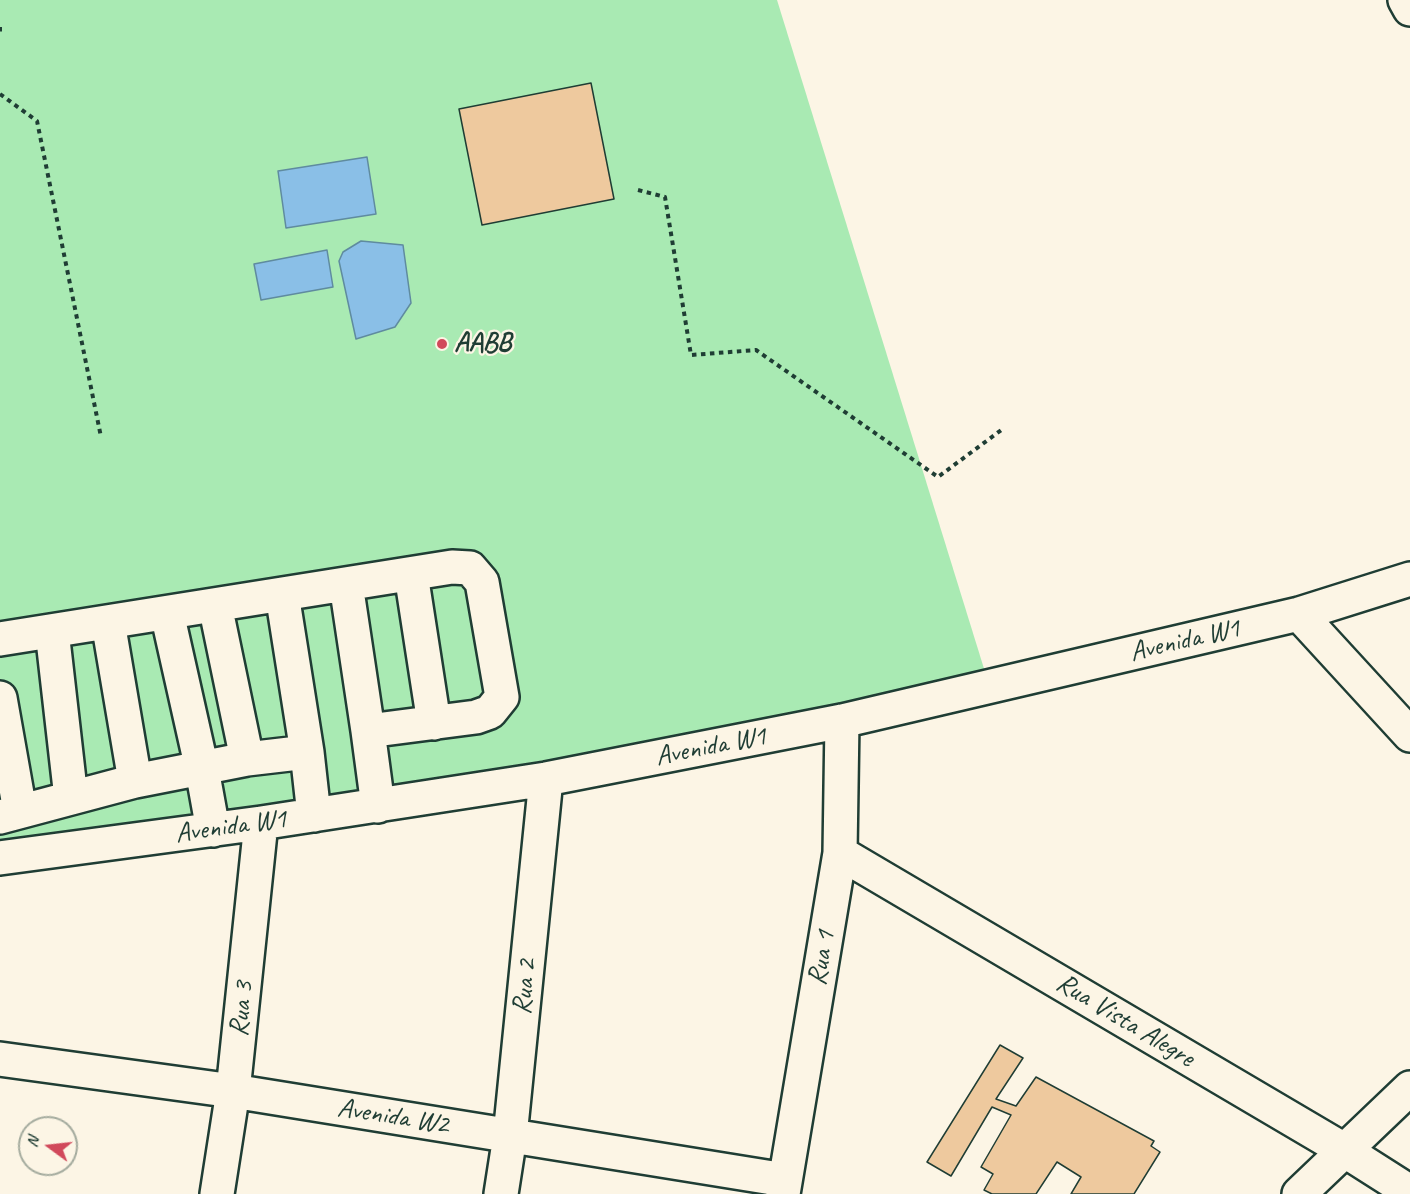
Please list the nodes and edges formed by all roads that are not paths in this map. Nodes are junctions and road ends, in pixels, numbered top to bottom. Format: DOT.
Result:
graph roads {
  1 [pos="1405,0"];
  2 [pos="1410,9"];
  3 [pos="411,574"];
  4 [pos="1410,579"];
  5 [pos="346,584"];
  6 [pos="282,594"];
  7 [pos="215,605"];
  8 [pos="167,613"];
  9 [pos="1299,614"];
  10 [pos="108,622"];
  11 [pos="52,631"];
  12 [pos="0,639"];
  13 [pos="0,698"];
  14 [pos="842,721"];
  15 [pos="434,723"];
  16 [pos="368,731"];
  17 [pos="1410,735"];
  18 [pos="307,752"];
  19 [pos="247,759"];
  20 [pos="202,769"];
  21 [pos="546,779"];
  22 [pos="135,781"];
  23 [pos="71,798"];
  24 [pos="378,806"];
  25 [pos="10,814"];
  26 [pos="314,815"];
  27 [pos="261,823"];
  28 [pos="213,830"];
  29 [pos="840,853"];
  30 [pos="0,858"];
  31 [pos="0,1059"];
  32 [pos="1410,1088"];
  33 [pos="233,1091"];
  34 [pos="510,1136"];
  35 [pos="1344,1150"];
  36 [pos="784,1187"];
  37 [pos="1410,1192"];
  38 [pos="217,1194"];
  39 [pos="501,1194"];
  40 [pos="1299,1194"];
  1 -- 2 [label="street"];
  3 -- 5 [label="street"];
  3 -- 15 [label="street"];
  3 -- 15 [label="street"];
  4 -- 9 [label="street, Avenida W1"];
  5 -- 6 [label="street"];
  5 -- 16 [label="street"];
  6 -- 7 [label="street"];
  6 -- 18 [label="street"];
  7 -- 8 [label="street"];
  7 -- 19 [label="street"];
  8 -- 10 [label="street"];
  8 -- 20 [label="street"];
  9 -- 14 [label="street, Avenida W1"];
  9 -- 17 [label="street"];
  10 -- 11 [label="street"];
  10 -- 22 [label="street"];
  11 -- 12 [label="street"];
  11 -- 23 [label="street"];
  13 -- 25 [label="street"];
  14 -- 21 [label="street, Avenida W1"];
  14 -- 29 [label="street, Rua 1"];
  15 -- 16 [label="street"];
  16 -- 24 [label="street"];
  18 -- 19 [label="street"];
  18 -- 26 [label="street"];
  19 -- 20 [label="street"];
  20 -- 22 [label="street"];
  20 -- 28 [label="street"];
  21 -- 24 [label="street, Avenida W1"];
  21 -- 34 [label="street, Rua 2"];
  22 -- 23 [label="street"];
  23 -- 25 [label="street"];
  24 -- 26 [label="street, Avenida W1"];
  26 -- 27 [label="street, Avenida W1"];
  27 -- 28 [label="street, Avenida W1"];
  27 -- 33 [label="street, Rua 3"];
  28 -- 30 [label="street, Avenida W1"];
  29 -- 35 [label="street, Rua Vista Alegre"];
  29 -- 36 [label="street, Rua 1"];
  31 -- 33 [label="street, Avenida W2"];
  32 -- 35 [label="street"];
  33 -- 34 [label="street, Avenida W2"];
  33 -- 38 [label="street, Rua 3"];
  34 -- 36 [label="street, Avenida W2"];
  34 -- 39 [label="street, Rua 2"];
  35 -- 37 [label="street, Rua Vista Alegre"];
  35 -- 40 [label="street"];
}
